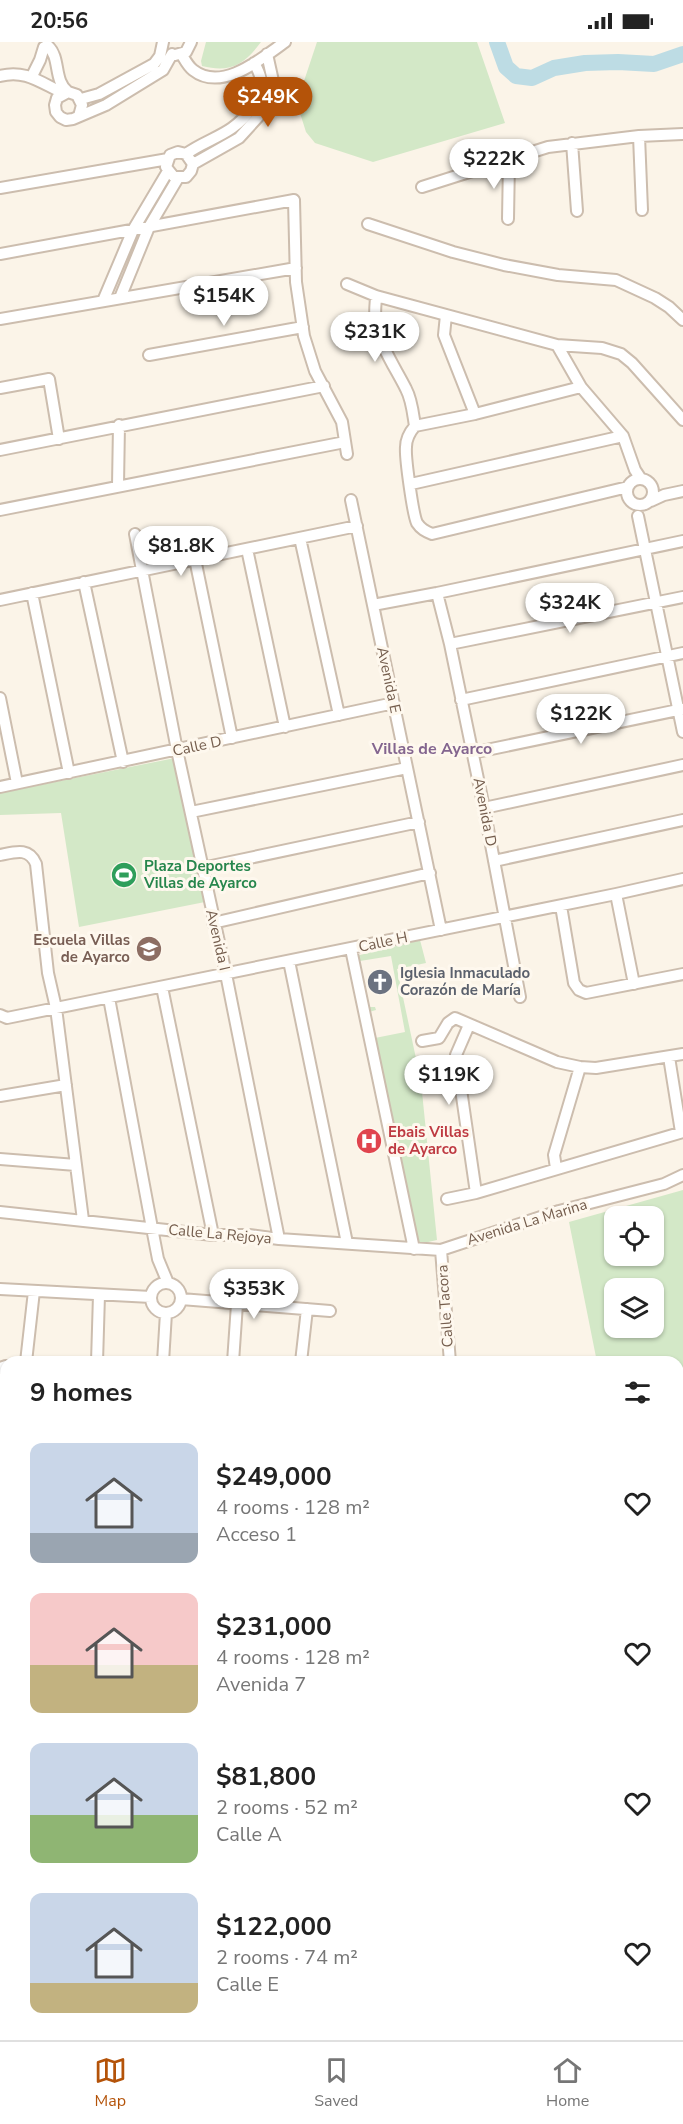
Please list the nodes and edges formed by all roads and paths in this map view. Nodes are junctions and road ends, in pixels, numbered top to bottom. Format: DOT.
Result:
graph roads {
  1 [pos="163,42"];
  2 [pos="191,42"];
  3 [pos="285,42"];
  4 [pos="177,54"];
  5 [pos="267,54"];
  6 [pos="254,63"];
  7 [pos="0,76"];
  8 [pos="32,76"];
  9 [pos="49,87"];
  10 [pos="65,93"];
  11 [pos="81,99"];
  12 [pos="55,105"];
  13 [pos="79,116"];
  14 [pos="683,135"];
  15 [pos="639,136"];
  16 [pos="572,143"];
  17 [pos="186,154"];
  18 [pos="168,159"];
  19 [pos="509,160"];
  20 [pos="193,164"];
  21 [pos="168,171"];
  22 [pos="178,178"];
  23 [pos="422,187"];
  24 [pos="0,188"];
  25 [pos="642,210"];
  26 [pos="577,211"];
  27 [pos="508,219"];
  28 [pos="368,224"];
  29 [pos="149,227"];
  30 [pos="133,230"];
  31 [pos="0,254"];
  32 [pos="296,268"];
  33 [pos="347,284"];
  34 [pos="376,296"];
  35 [pos="120,298"];
  36 [pos="104,301"];
  37 [pos="446,315"];
  38 [pos="0,319"];
  39 [pos="683,320"];
  40 [pos="303,327"];
  41 [pos="557,345"];
  42 [pos="149,355"];
  43 [pos="324,386"];
  44 [pos="581,387"];
  45 [pos="0,388"];
  46 [pos="475,414"];
  47 [pos="683,420"];
  48 [pos="119,425"];
  49 [pos="415,426"];
  50 [pos="623,436"];
  51 [pos="59,439"];
  52 [pos="345,442"];
  53 [pos="0,450"];
  54 [pos="347,454"];
  55 [pos="411,484"];
  56 [pos="630,484"];
  57 [pos="118,485"];
  58 [pos="653,489"];
  59 [pos="683,491"];
  60 [pos="664,495"];
  61 [pos="351,500"];
  62 [pos="651,501"];
  63 [pos="0,510"];
  64 [pos="638,516"];
  65 [pos="357,526"];
  66 [pos="135,534"];
  67 [pos="300,538"];
  68 [pos="683,541"];
  69 [pos="247,549"];
  70 [pos="645,549"];
  71 [pos="195,559"];
  72 [pos="142,570"];
  73 [pos="84,582"];
  74 [pos="32,593"];
  75 [pos="437,593"];
  76 [pos="683,597"];
  77 [pos="0,600"];
  78 [pos="657,602"];
  79 [pos="373,604"];
  80 [pos="450,644"];
  81 [pos="683,653"];
  82 [pos="667,656"];
  83 [pos="0,698"];
  84 [pos="461,700"];
  85 [pos="394,704"];
  86 [pos="681,709"];
  87 [pos="339,716"];
  88 [pos="285,727"];
  89 [pos="683,732"];
  90 [pos="232,738"];
  91 [pos="177,750"];
  92 [pos="472,753"];
  93 [pos="123,762"];
  94 [pos="683,765"];
  95 [pos="408,768"];
  96 [pos="69,773"];
  97 [pos="17,783"];
  98 [pos="0,787"];
  99 [pos="484,808"];
  100 [pos="191,812"];
  101 [pos="683,820"];
  102 [pos="419,822"];
  103 [pos="0,855"];
  104 [pos="494,861"];
  105 [pos="202,868"];
  106 [pos="429,873"];
  107 [pos="683,879"];
  108 [pos="616,894"];
  109 [pos="561,906"];
  110 [pos="505,917"];
  111 [pos="213,923"];
  112 [pos="441,930"];
  113 [pos="351,949"];
  114 [pos="289,961"];
  115 [pos="226,974"];
  116 [pos="683,974"];
  117 [pos="634,984"];
  118 [pos="162,987"];
  119 [pos="520,997"];
  120 [pos="109,998"];
  121 [pos="56,1008"];
  122 [pos="4,1017"];
  123 [pos="470,1025"];
  124 [pos="422,1041"];
  125 [pos="683,1054"];
  126 [pos="669,1058"];
  127 [pos="580,1067"];
  128 [pos="66,1085"];
  129 [pos="679,1095"];
  130 [pos="0,1096"];
  131 [pos="680,1108"];
  132 [pos="682,1132"];
  133 [pos="0,1159"];
  134 [pos="76,1165"];
  135 [pos="556,1168"];
  136 [pos="683,1175"];
  137 [pos="476,1193"];
  138 [pos="447,1199"];
  139 [pos="0,1212"];
  140 [pos="83,1220"];
  141 [pos="152,1228"];
  142 [pos="213,1235"];
  143 [pos="279,1239"];
  144 [pos="347,1243"];
  145 [pos="414,1249"];
  146 [pos="441,1250"];
  147 [pos="163,1284"];
  148 [pos="0,1289"];
  149 [pos="34,1291"];
  150 [pos="99,1295"];
  151 [pos="151,1298"];
  152 [pos="181,1299"];
  153 [pos="237,1304"];
  154 [pos="307,1309"];
  155 [pos="330,1311"];
  156 [pos="166,1313"];
  157 [pos="24,1356"];
  158 [pos="97,1356"];
  159 [pos="163,1356"];
  160 [pos="233,1356"];
  161 [pos="302,1356"];
  162 [pos="450,1356"];
  1 -- 4 [label="street"];
  1 -- 11 [label="street"];
  2 -- 4 [label="street"];
  3 -- 5 [label="street"];
  4 -- 6 [label="street"];
  4 -- 13 [label="street"];
  5 -- 6 [label="street"];
  5 -- 20 [label="street"];
  6 -- 17 [label="street"];
  7 -- 8 [label="street"];
  8 -- 9 [label="street"];
  8 -- 10 [label="street"];
  9 -- 10 [label="street"];
  9 -- 12 [label="street"];
  10 -- 11 [label="street"];
  10 -- 12 [label="street"];
  11 -- 13 [label="street"];
  12 -- 13 [label="street"];
  14 -- 15 [label="street"];
  15 -- 16 [label="street"];
  15 -- 25 [label="street"];
  16 -- 19 [label="street"];
  16 -- 26 [label="street"];
  17 -- 18 [label="street"];
  17 -- 20 [label="street"];
  18 -- 21 [label="street"];
  18 -- 24 [label="street"];
  19 -- 23 [label="street"];
  19 -- 27 [label="street"];
  20 -- 22 [label="street"];
  21 -- 22 [label="street"];
  21 -- 30 [label="street"];
  22 -- 29 [label="street"];
  28 -- 39 [label="street"];
  29 -- 30 [label="street"];
  29 -- 32 [label="street"];
  29 -- 35 [label="street"];
  30 -- 31 [label="street"];
  30 -- 36 [label="street"];
  32 -- 35 [label="street"];
  32 -- 40 [label="street"];
  33 -- 34 [label="street"];
  34 -- 37 [label="street"];
  34 -- 49 [label="street"];
  35 -- 36 [label="street"];
  36 -- 38 [label="street"];
  37 -- 41 [label="street"];
  37 -- 46 [label="street"];
  40 -- 42 [label="street"];
  40 -- 43 [label="street"];
  41 -- 44 [label="street"];
  41 -- 47 [label="street"];
  43 -- 48 [label="street"];
  43 -- 52 [label="street"];
  44 -- 46 [label="street"];
  44 -- 50 [label="street"];
  45 -- 51 [label="street"];
  46 -- 49 [label="street"];
  48 -- 51 [label="street"];
  48 -- 57 [label="street"];
  49 -- 55 [label="street"];
  50 -- 55 [label="street"];
  50 -- 56 [label="street"];
  51 -- 53 [label="street"];
  52 -- 54 [label="street"];
  52 -- 57 [label="street"];
  55 -- 56 [label="street"];
  56 -- 58 [label="street"];
  56 -- 62 [label="street"];
  57 -- 63 [label="street"];
  58 -- 60 [label="street"];
  58 -- 62 [label="street"];
  59 -- 60 [label="street"];
  60 -- 62 [label="street"];
  61 -- 65 [label="street, Avenida E"];
  64 -- 70 [label="street"];
  65 -- 67 [label="street"];
  65 -- 79 [label="street, Avenida E"];
  66 -- 72 [label="street, Avenida I"];
  67 -- 69 [label="street"];
  67 -- 87 [label="street"];
  68 -- 70 [label="street"];
  69 -- 71 [label="street"];
  69 -- 88 [label="street"];
  70 -- 75 [label="street"];
  70 -- 78 [label="street"];
  71 -- 72 [label="street"];
  71 -- 90 [label="street"];
  72 -- 73 [label="street"];
  72 -- 91 [label="street, Avenida I"];
  73 -- 74 [label="street"];
  73 -- 93 [label="street"];
  74 -- 77 [label="street"];
  74 -- 96 [label="street"];
  75 -- 79 [label="street"];
  75 -- 80 [label="street, Avenida D"];
  76 -- 78 [label="street"];
  78 -- 80 [label="street"];
  78 -- 82 [label="street"];
  79 -- 85 [label="street, Avenida E"];
  80 -- 84 [label="street, Avenida D"];
  81 -- 82 [label="street"];
  82 -- 84 [label="street"];
  82 -- 86 [label="street"];
  83 -- 97 [label="street"];
  84 -- 92 [label="street, Avenida D"];
  85 -- 87 [label="street, Calle D"];
  85 -- 95 [label="street, Avenida E"];
  86 -- 89 [label="street"];
  86 -- 92 [label="street"];
  87 -- 88 [label="street, Calle D"];
  88 -- 90 [label="street, Calle D"];
  90 -- 91 [label="street, Calle D"];
  91 -- 93 [label="street, Calle D"];
  91 -- 100 [label="street, Avenida I"];
  92 -- 99 [label="street, Avenida D"];
  93 -- 96 [label="street, Calle D"];
  94 -- 99 [label="street"];
  95 -- 100 [label="street"];
  95 -- 102 [label="street, Avenida E"];
  96 -- 97 [label="street, Calle D"];
  97 -- 98 [label="street, Calle D"];
  99 -- 104 [label="street, Avenida D"];
  100 -- 105 [label="street, Avenida I"];
  101 -- 104 [label="street"];
  102 -- 105 [label="street"];
  102 -- 106 [label="street, Avenida E"];
  103 -- 121 [label="street"];
  104 -- 110 [label="street, Avenida D"];
  105 -- 111 [label="street, Avenida I"];
  106 -- 111 [label="street"];
  106 -- 112 [label="street, Avenida E"];
  107 -- 108 [label="street, Calle H"];
  108 -- 109 [label="street, Calle H"];
  108 -- 117 [label="street"];
  109 -- 110 [label="street, Calle H"];
  109 -- 117 [label="street"];
  110 -- 112 [label="street, Calle H"];
  110 -- 119 [label="street, Avenida D"];
  111 -- 115 [label="street, Avenida I"];
  112 -- 113 [label="street, Calle H"];
  113 -- 114 [label="street, Calle H"];
  113 -- 145 [label="street"];
  114 -- 115 [label="street, Calle H"];
  114 -- 144 [label="street"];
  115 -- 118 [label="street, Calle H"];
  115 -- 143 [label="street, Avenida I"];
  116 -- 117 [label="street"];
  118 -- 120 [label="street, Calle H"];
  118 -- 142 [label="street"];
  120 -- 121 [label="street, Calle H"];
  120 -- 141 [label="street"];
  121 -- 122 [label="street, Calle H"];
  121 -- 128 [label="street"];
  123 -- 124 [label="street"];
  123 -- 127 [label="street"];
  123 -- 137 [label="street"];
  125 -- 126 [label="street"];
  126 -- 127 [label="street"];
  126 -- 129 [label="street"];
  127 -- 135 [label="street"];
  128 -- 130 [label="street"];
  128 -- 134 [label="street"];
  129 -- 131 [label="street"];
  131 -- 132 [label="street"];
  132 -- 135 [label="street"];
  133 -- 134 [label="street"];
  134 -- 140 [label="street"];
  135 -- 137 [label="street"];
  136 -- 146 [label="street, Avenida La Marina"];
  137 -- 138 [label="street"];
  139 -- 140 [label="street, Calle La Rejoya"];
  140 -- 141 [label="street, Calle La Rejoya"];
  141 -- 142 [label="street, Calle La Rejoya"];
  141 -- 147 [label="street"];
  142 -- 143 [label="street, Calle La Rejoya"];
  143 -- 144 [label="street, Calle La Rejoya"];
  144 -- 145 [label="street, Calle La Rejoya"];
  145 -- 146 [label="street, Calle La Rejoya"];
  146 -- 162 [label="street, Calle Tacora"];
  147 -- 151 [label="street"];
  147 -- 152 [label="street"];
  148 -- 149 [label="street"];
  149 -- 150 [label="street"];
  149 -- 157 [label="street"];
  150 -- 151 [label="street"];
  150 -- 158 [label="street"];
  151 -- 156 [label="street"];
  152 -- 153 [label="street"];
  152 -- 156 [label="street"];
  153 -- 154 [label="street"];
  153 -- 160 [label="street"];
  154 -- 155 [label="street"];
  154 -- 161 [label="street"];
  156 -- 159 [label="street"];
}
